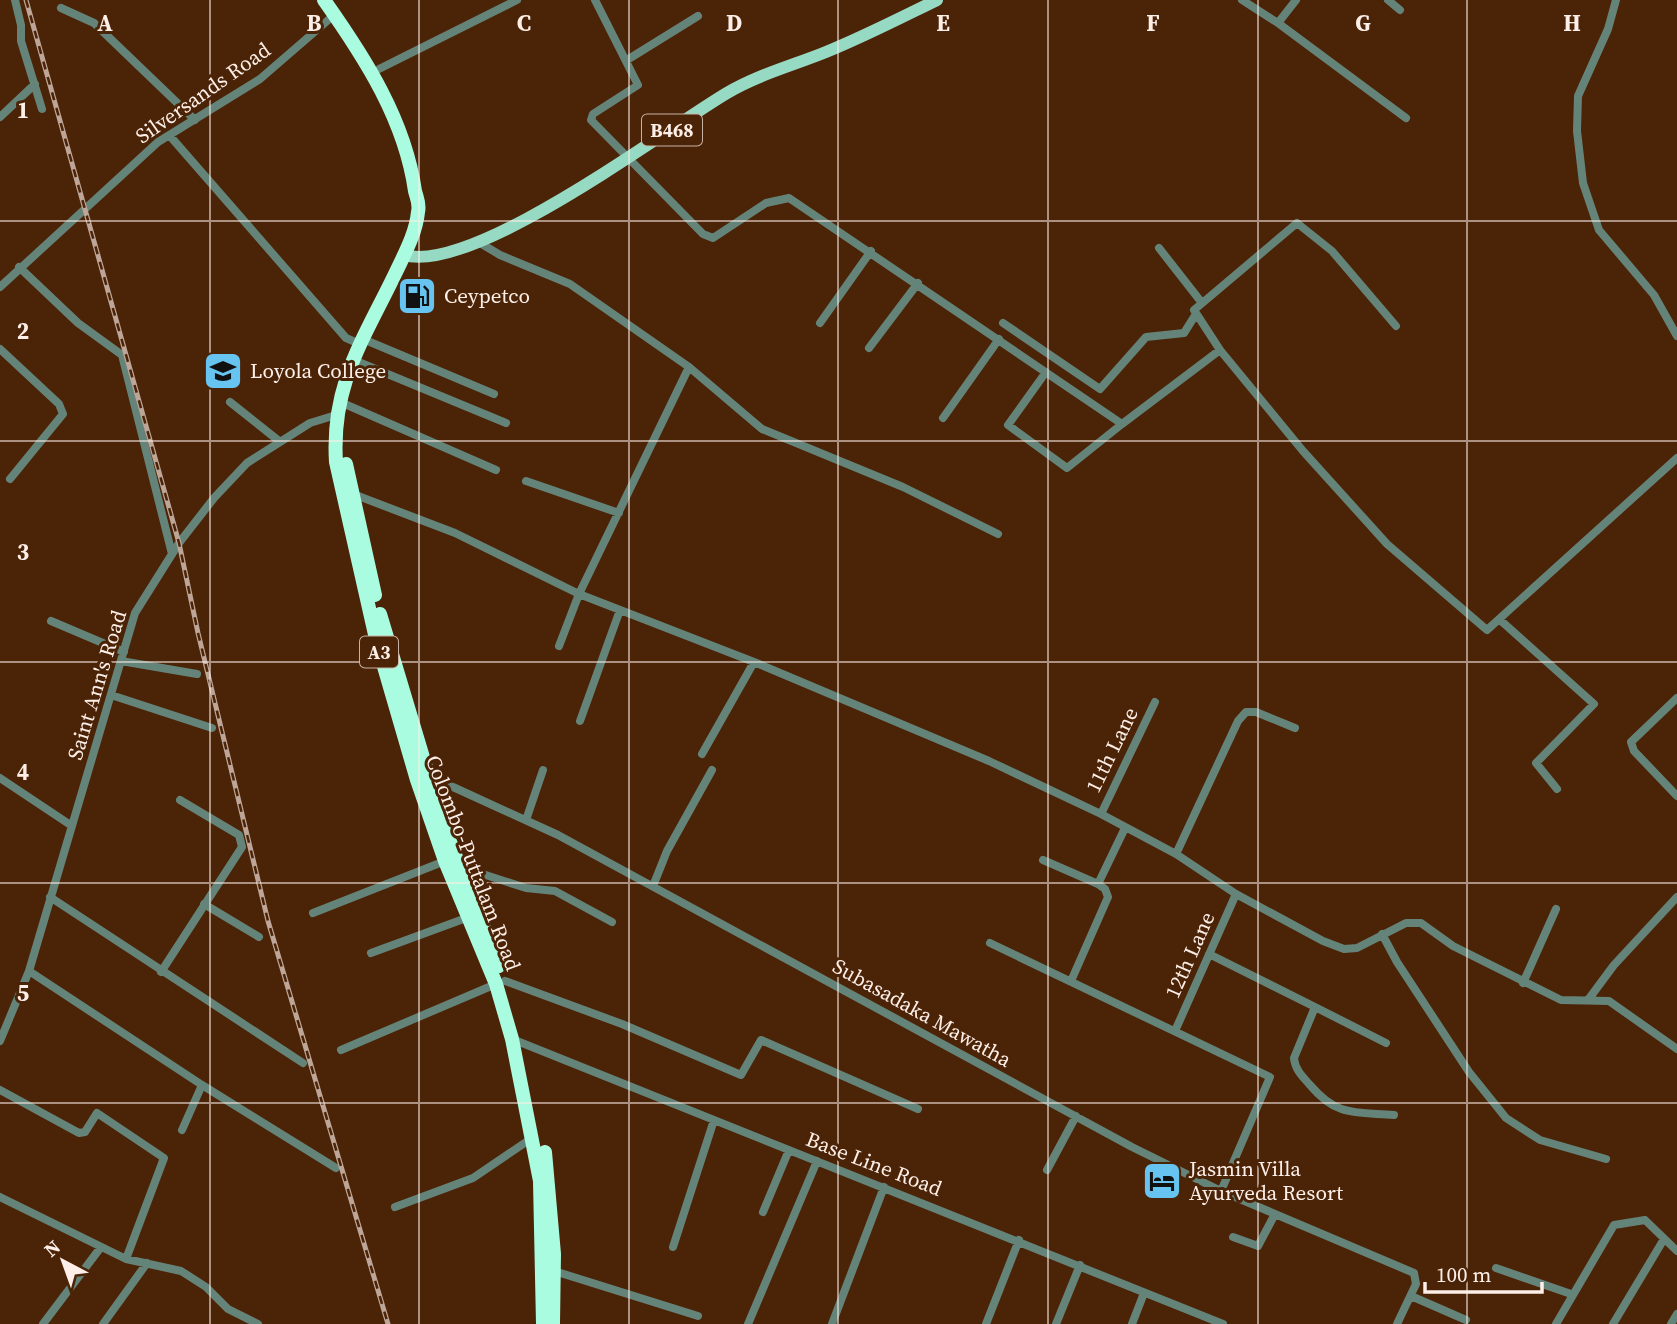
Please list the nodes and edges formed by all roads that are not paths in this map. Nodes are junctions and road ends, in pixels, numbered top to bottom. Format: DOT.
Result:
graph roads {
  1 [pos="15,0"];
  2 [pos="324,0"];
  3 [pos="517,0"];
  4 [pos="595,0"];
  5 [pos="937,0"];
  6 [pos="1242,0"];
  7 [pos="1296,0"];
  8 [pos="1388,0"];
  9 [pos="1616,0"];
  10 [pos="335,7"];
  11 [pos="61,8"];
  12 [pos="1400,10"];
  13 [pos="698,16"];
  14 [pos="1278,23"];
  15 [pos="626,60"];
  16 [pos="379,69"];
  17 [pos="35,84"];
  18 [pos="42,109"];
  19 [pos="0,117"];
  20 [pos="1406,118"];
  21 [pos="195,120"];
  22 [pos="170,136"];
  23 [pos="630,158"];
  24 [pos="480,243"];
  25 [pos="1159,248"];
  26 [pos="871,251"];
  27 [pos="406,256"];
  28 [pos="19,267"];
  29 [pos="918,283"];
  30 [pos="0,286"];
  31 [pos="1202,303"];
  32 [pos="1196,314"];
  33 [pos="820,323"];
  34 [pos="1003,323"];
  35 [pos="1396,326"];
  36 [pos="1677,336"];
  37 [pos="999,339"];
  38 [pos="365,343"];
  39 [pos="869,348"];
  40 [pos="0,349"];
  41 [pos="1220,349"];
  42 [pos="361,363"];
  43 [pos="689,367"];
  44 [pos="1046,372"];
  45 [pos="494,394"];
  46 [pos="230,402"];
  47 [pos="342,411"];
  48 [pos="943,418"];
  49 [pos="506,424"];
  50 [pos="1122,424"];
  51 [pos="279,441"];
  52 [pos="1677,458"];
  53 [pos="496,470"];
  54 [pos="10,478"];
  55 [pos="526,481"];
  56 [pos="352,493"];
  57 [pos="619,513"];
  58 [pos="998,534"];
  59 [pos="172,554"];
  60 [pos="579,594"];
  61 [pos="620,610"];
  62 [pos="1499,619"];
  63 [pos="51,621"];
  64 [pos="559,646"];
  65 [pos="122,656"];
  66 [pos="754,662"];
  67 [pos="197,674"];
  68 [pos="111,695"];
  69 [pos="1677,698"];
  70 [pos="1155,702"];
  71 [pos="580,722"];
  72 [pos="1295,728"];
  73 [pos="212,729"];
  74 [pos="702,754"];
  75 [pos="543,770"];
  76 [pos="712,771"];
  77 [pos="0,778"];
  78 [pos="423,780"];
  79 [pos="1557,789"];
  80 [pos="1677,796"];
  81 [pos="180,800"];
  82 [pos="1101,814"];
  83 [pos="526,820"];
  84 [pos="72,826"];
  85 [pos="1125,828"];
  86 [pos="1176,854"];
  87 [pos="1043,860"];
  88 [pos="451,865"];
  89 [pos="1098,884"];
  90 [pos="653,886"];
  91 [pos="1236,894"];
  92 [pos="50,897"];
  93 [pos="1677,897"];
  94 [pos="204,904"];
  95 [pos="1556,909"];
  96 [pos="313,913"];
  97 [pos="468,917"];
  98 [pos="611,922"];
  99 [pos="1382,934"];
  100 [pos="258,937"];
  101 [pos="990,943"];
  102 [pos="371,953"];
  103 [pos="1209,954"];
  104 [pos="29,971"];
  105 [pos="161,972"];
  106 [pos="1071,981"];
  107 [pos="500,983"];
  108 [pos="1523,983"];
  109 [pos="1588,1000"];
  110 [pos="1315,1007"];
  111 [pos="1175,1031"];
  112 [pos="0,1041"];
  113 [pos="517,1041"];
  114 [pos="1387,1043"];
  115 [pos="1677,1049"];
  116 [pos="341,1050"];
  117 [pos="303,1063"];
  118 [pos="202,1085"];
  119 [pos="0,1090"];
  120 [pos="918,1109"];
  121 [pos="1394,1115"];
  122 [pos="1076,1116"];
  123 [pos="714,1120"];
  124 [pos="183,1130"];
  125 [pos="533,1138"];
  126 [pos="789,1150"];
  127 [pos="1606,1160"];
  128 [pos="817,1161"];
  129 [pos="336,1168"];
  130 [pos="1047,1170"];
  131 [pos="884,1187"];
  132 [pos="1221,1191"];
  133 [pos="0,1197"];
  134 [pos="395,1207"];
  135 [pos="763,1212"];
  136 [pos="1275,1214"];
  137 [pos="1233,1237"];
  138 [pos="1664,1239"];
  139 [pos="1019,1240"];
  140 [pos="101,1247"];
  141 [pos="673,1247"];
  142 [pos="1677,1251"];
  143 [pos="126,1259"];
  144 [pos="147,1263"];
  145 [pos="1080,1265"];
  146 [pos="1496,1268"];
  147 [pos="554,1271"];
  148 [pos="1144,1293"];
  149 [pos="1571,1294"];
  150 [pos="1411,1296"];
  151 [pos="1677,1314"];
  152 [pos="698,1315"];
  153 [pos="1466,1320"];
  154 [pos="43,1324"];
  155 [pos="103,1324"];
  156 [pos="258,1324"];
  157 [pos="543,1324"];
  158 [pos="553,1324"];
  159 [pos="748,1324"];
  160 [pos="832,1324"];
  161 [pos="986,1324"];
  162 [pos="1056,1324"];
  163 [pos="1132,1324"];
  164 [pos="1223,1324"];
  165 [pos="1397,1324"];
  166 [pos="1556,1324"];
  167 [pos="1613,1324"];
  168 [pos="1671,1324"];
  1 -- 17 [label="street"];
  2 -- 10 [label="highway, Colombo-Puttalam Road / A3"];
  3 -- 16 [label="street"];
  4 -- 15 [label="street"];
  5 -- 23 [label="main road, B468"];
  6 -- 14 [label="street"];
  7 -- 14 [label="street"];
  8 -- 12 [label="street"];
  9 -- 36 [label="street"];
  10 -- 16 [label="highway, Colombo-Puttalam Road / A3"];
  10 -- 21 [label="street, Silversands Road"];
  10 -- 27 [label="highway, Colombo-Puttalam Road / A3"];
  11 -- 21 [label="street"];
  13 -- 15 [label="street"];
  14 -- 20 [label="street"];
  15 -- 23 [label="street"];
  16 -- 27 [label="highway, Colombo-Puttalam Road / A3"];
  17 -- 18 [label="street"];
  17 -- 19 [label="street"];
  21 -- 22 [label="street, Silversands Road"];
  22 -- 28 [label="street, Silversands Road"];
  22 -- 38 [label="street"];
  23 -- 24 [label="main road, B468"];
  23 -- 26 [label="street"];
  24 -- 27 [label="main road, B468"];
  24 -- 43 [label="street"];
  25 -- 31 [label="street"];
  26 -- 29 [label="street"];
  26 -- 33 [label="street"];
  27 -- 38 [label="highway, Colombo-Puttalam Road / A3"];
  28 -- 30 [label="street, Silversands Road"];
  28 -- 59 [label="street"];
  29 -- 37 [label="street"];
  29 -- 39 [label="street"];
  31 -- 32 [label="street"];
  31 -- 35 [label="street"];
  32 -- 34 [label="street"];
  32 -- 41 [label="street"];
  37 -- 44 [label="street"];
  37 -- 48 [label="street"];
  38 -- 42 [label="highway, Colombo-Puttalam Road / A3"];
  38 -- 45 [label="street"];
  38 -- 47 [label="highway, Colombo-Puttalam Road / A3"];
  40 -- 54 [label="street"];
  41 -- 50 [label="street"];
  41 -- 62 [label="street"];
  42 -- 47 [label="highway, Colombo-Puttalam Road / A3"];
  42 -- 49 [label="street"];
  43 -- 57 [label="street"];
  43 -- 58 [label="street"];
  44 -- 50 [label="street"];
  44 -- 50 [label="street"];
  46 -- 51 [label="street"];
  47 -- 51 [label="street, Saint Ann's Road"];
  47 -- 53 [label="street"];
  47 -- 56 [label="highway, Colombo-Puttalam Road / A3"];
  47 -- 78 [label="highway, Colombo-Puttalam Road / A3"];
  51 -- 59 [label="street, Saint Ann's Road"];
  52 -- 62 [label="street"];
  55 -- 57 [label="street"];
  56 -- 60 [label="street"];
  56 -- 78 [label="highway, Colombo-Puttalam Road / A3"];
  57 -- 60 [label="street"];
  59 -- 65 [label="street, Saint Ann's Road"];
  60 -- 61 [label="street"];
  60 -- 64 [label="street"];
  61 -- 66 [label="street"];
  61 -- 71 [label="street"];
  62 -- 79 [label="street"];
  63 -- 65 [label="street"];
  65 -- 67 [label="street"];
  65 -- 68 [label="street, Saint Ann's Road"];
  66 -- 74 [label="street"];
  66 -- 82 [label="street"];
  68 -- 73 [label="street"];
  68 -- 84 [label="street, Saint Ann's Road"];
  69 -- 80 [label="street"];
  70 -- 82 [label="street, 11th Lane"];
  72 -- 86 [label="street"];
  75 -- 83 [label="street"];
  76 -- 90 [label="street"];
  77 -- 84 [label="street"];
  78 -- 83 [label="street, Subasadaka Mawatha"];
  78 -- 88 [label="highway, Colombo-Puttalam Road / A3"];
  81 -- 94 [label="street"];
  82 -- 85 [label="street"];
  83 -- 90 [label="street, Subasadaka Mawatha"];
  84 -- 92 [label="street, Saint Ann's Road"];
  85 -- 86 [label="street"];
  85 -- 89 [label="street"];
  86 -- 91 [label="street"];
  87 -- 89 [label="street"];
  88 -- 96 [label="street"];
  88 -- 97 [label="highway, Colombo-Puttalam Road / A3"];
  88 -- 98 [label="street"];
  88 -- 107 [label="highway, Colombo-Puttalam Road / A3"];
  89 -- 106 [label="street"];
  90 -- 122 [label="street, Subasadaka Mawatha"];
  91 -- 99 [label="street"];
  91 -- 103 [label="street, 12th Lane"];
  92 -- 104 [label="street, Saint Ann's Road"];
  92 -- 105 [label="street"];
  93 -- 109 [label="street"];
  94 -- 100 [label="street"];
  94 -- 105 [label="street"];
  95 -- 108 [label="street"];
  97 -- 102 [label="street"];
  97 -- 107 [label="highway, Colombo-Puttalam Road / A3"];
  99 -- 108 [label="street"];
  99 -- 127 [label="street"];
  101 -- 106 [label="street"];
  103 -- 110 [label="street"];
  103 -- 111 [label="street, 12th Lane"];
  104 -- 112 [label="street, Saint Ann's Road"];
  104 -- 118 [label="street"];
  105 -- 117 [label="street"];
  106 -- 111 [label="street"];
  107 -- 113 [label="highway, Colombo-Puttalam Road / A3"];
  107 -- 116 [label="street"];
  107 -- 120 [label="street"];
  108 -- 109 [label="street"];
  109 -- 115 [label="street"];
  110 -- 114 [label="street"];
  110 -- 121 [label="street"];
  111 -- 132 [label="street"];
  113 -- 123 [label="street, Base Line Road"];
  113 -- 125 [label="highway, Colombo-Puttalam Road / A3"];
  113 -- 147 [label="highway, Colombo-Puttalam Road / A3"];
  118 -- 124 [label="street"];
  118 -- 129 [label="street"];
  119 -- 143 [label="street"];
  122 -- 130 [label="street"];
  122 -- 132 [label="street, Subasadaka Mawatha"];
  123 -- 126 [label="street, Base Line Road"];
  123 -- 141 [label="street"];
  125 -- 134 [label="street"];
  125 -- 157 [label="highway, Colombo-Puttalam Road / A3"];
  126 -- 128 [label="street, Base Line Road"];
  126 -- 135 [label="street"];
  128 -- 131 [label="street, Base Line Road"];
  128 -- 159 [label="street"];
  131 -- 139 [label="street, Base Line Road"];
  131 -- 160 [label="street"];
  132 -- 136 [label="street, Subasadaka Mawatha"];
  133 -- 140 [label="street"];
  136 -- 137 [label="street"];
  136 -- 150 [label="street, Subasadaka Mawatha"];
  138 -- 142 [label="street"];
  138 -- 149 [label="street"];
  138 -- 167 [label="street"];
  139 -- 145 [label="street, Base Line Road"];
  139 -- 161 [label="street"];
  140 -- 143 [label="street"];
  140 -- 154 [label="street"];
  143 -- 144 [label="street"];
  144 -- 155 [label="street"];
  144 -- 156 [label="street"];
  145 -- 148 [label="street, Base Line Road"];
  145 -- 162 [label="street"];
  146 -- 149 [label="street"];
  147 -- 152 [label="street"];
  147 -- 158 [label="highway, Colombo-Puttalam Road / A3"];
  148 -- 163 [label="street"];
  148 -- 164 [label="street, Base Line Road"];
  149 -- 166 [label="street"];
  150 -- 153 [label="street"];
  150 -- 165 [label="street"];
  151 -- 168 [label="street"];
}
